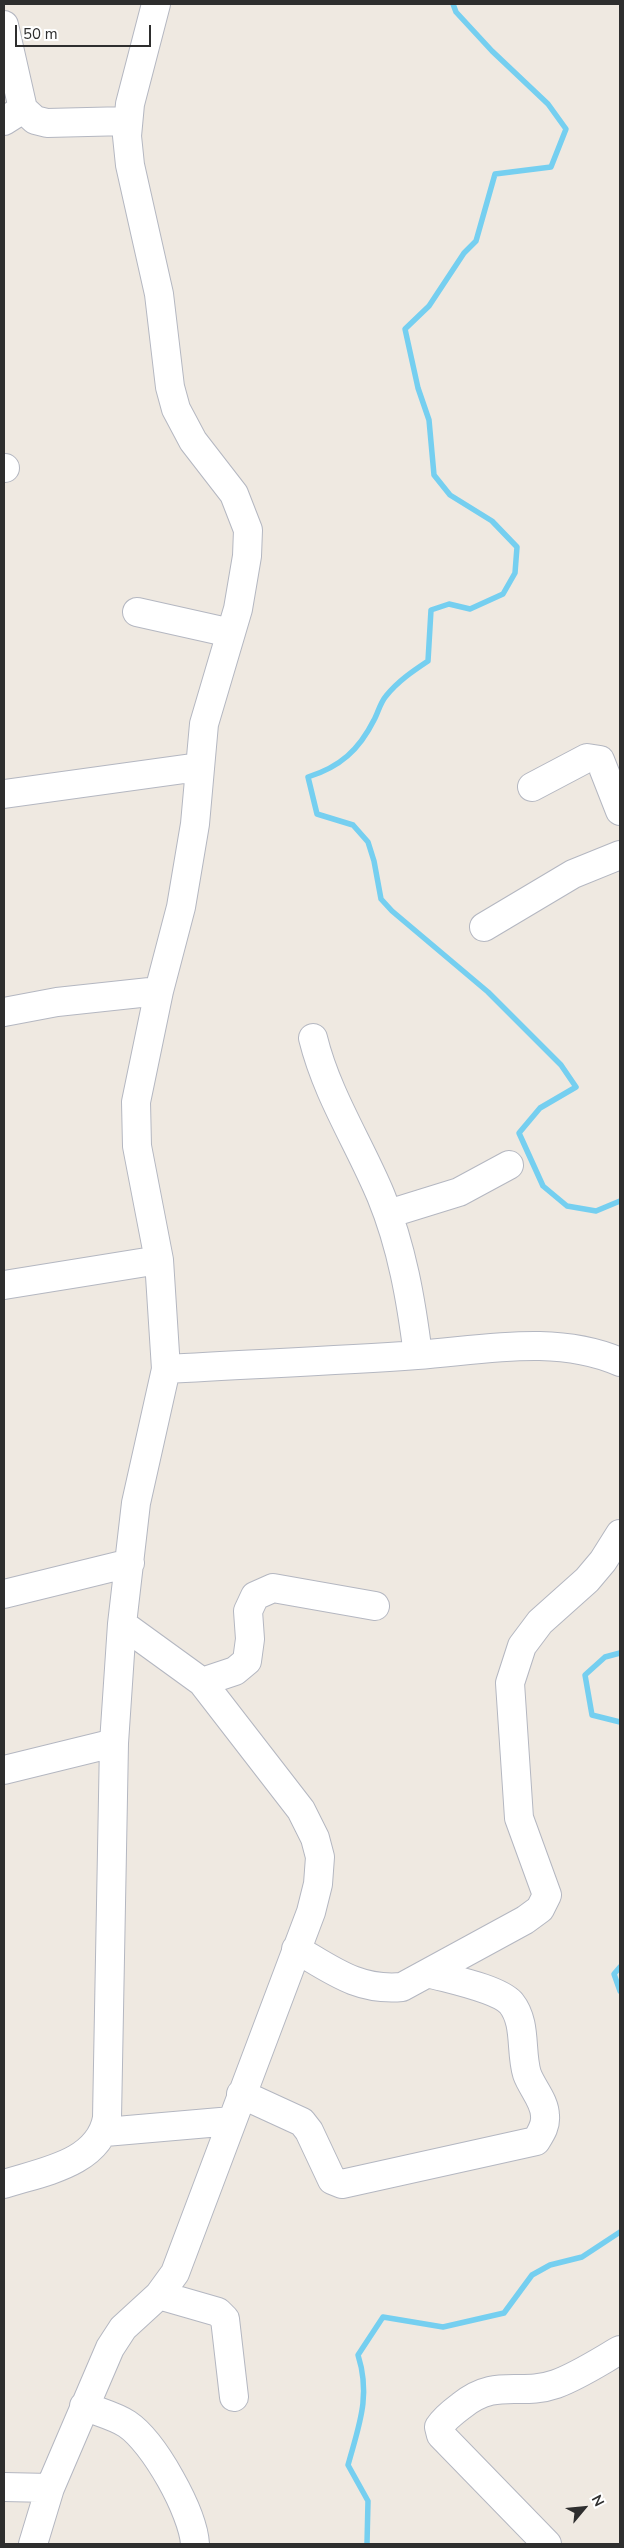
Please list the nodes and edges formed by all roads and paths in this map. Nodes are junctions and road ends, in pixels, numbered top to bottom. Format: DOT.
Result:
graph roads {
  1 [pos="156,4"];
  2 [pos="4,24"];
  3 [pos="14,115"];
  4 [pos="128,121"];
  5 [pos="137,612"];
  6 [pos="230,633"];
  7 [pos="199,767"];
  8 [pos="532,787"];
  9 [pos="4,794"];
  10 [pos="620,811"];
  11 [pos="620,855"];
  12 [pos="484,927"];
  13 [pos="159,991"];
  14 [pos="4,1012"];
  15 [pos="313,1038"];
  16 [pos="509,1165"];
  17 [pos="388,1214"];
  18 [pos="159,1260"];
  19 [pos="4,1285"];
  20 [pos="418,1355"];
  21 [pos="620,1362"];
  22 [pos="166,1369"];
  23 [pos="620,1534"];
  24 [pos="130,1563"];
  25 [pos="4,1594"];
  26 [pos="375,1606"];
  27 [pos="122,1624"];
  28 [pos="202,1682"];
  29 [pos="114,1743"];
  30 [pos="4,1770"];
  31 [pos="296,1949"];
  32 [pos="428,1973"];
  33 [pos="241,2094"];
  34 [pos="232,2121"];
  35 [pos="105,2132"];
  36 [pos="4,2184"];
  37 [pos="159,2295"];
  38 [pos="620,2350"];
  39 [pos="234,2397"];
  40 [pos="84,2406"];
  41 [pos="4,2487"];
  42 [pos="50,2488"];
  43 [pos="32,2544"];
  44 [pos="194,2544"];
  45 [pos="547,2544"];
  1 -- 4 [label="street"];
  2 -- 3 [label="street"];
  3 -- 4 [label="street"];
  4 -- 6 [label="street"];
  5 -- 6 [label="street"];
  6 -- 7 [label="street"];
  7 -- 9 [label="street"];
  7 -- 13 [label="street"];
  8 -- 10 [label="street"];
  11 -- 12 [label="street"];
  13 -- 14 [label="street"];
  13 -- 18 [label="street"];
  15 -- 17 [label="street"];
  16 -- 17 [label="street"];
  17 -- 20 [label="street"];
  18 -- 19 [label="street"];
  18 -- 22 [label="street"];
  20 -- 21 [label="street"];
  20 -- 22 [label="street"];
  22 -- 24 [label="street"];
  23 -- 32 [label="street"];
  24 -- 25 [label="street"];
  24 -- 27 [label="street"];
  26 -- 28 [label="street"];
  27 -- 28 [label="street"];
  27 -- 29 [label="street"];
  28 -- 31 [label="street"];
  29 -- 30 [label="street"];
  29 -- 35 [label="street"];
  31 -- 32 [label="street"];
  31 -- 33 [label="street"];
  32 -- 33 [label="street"];
  33 -- 34 [label="street"];
  34 -- 35 [label="street"];
  34 -- 37 [label="street"];
  35 -- 36 [label="street"];
  37 -- 39 [label="street"];
  37 -- 40 [label="street"];
  38 -- 45 [label="street"];
  40 -- 42 [label="street"];
  40 -- 44 [label="street"];
  41 -- 42 [label="street"];
  42 -- 43 [label="street"];
}
